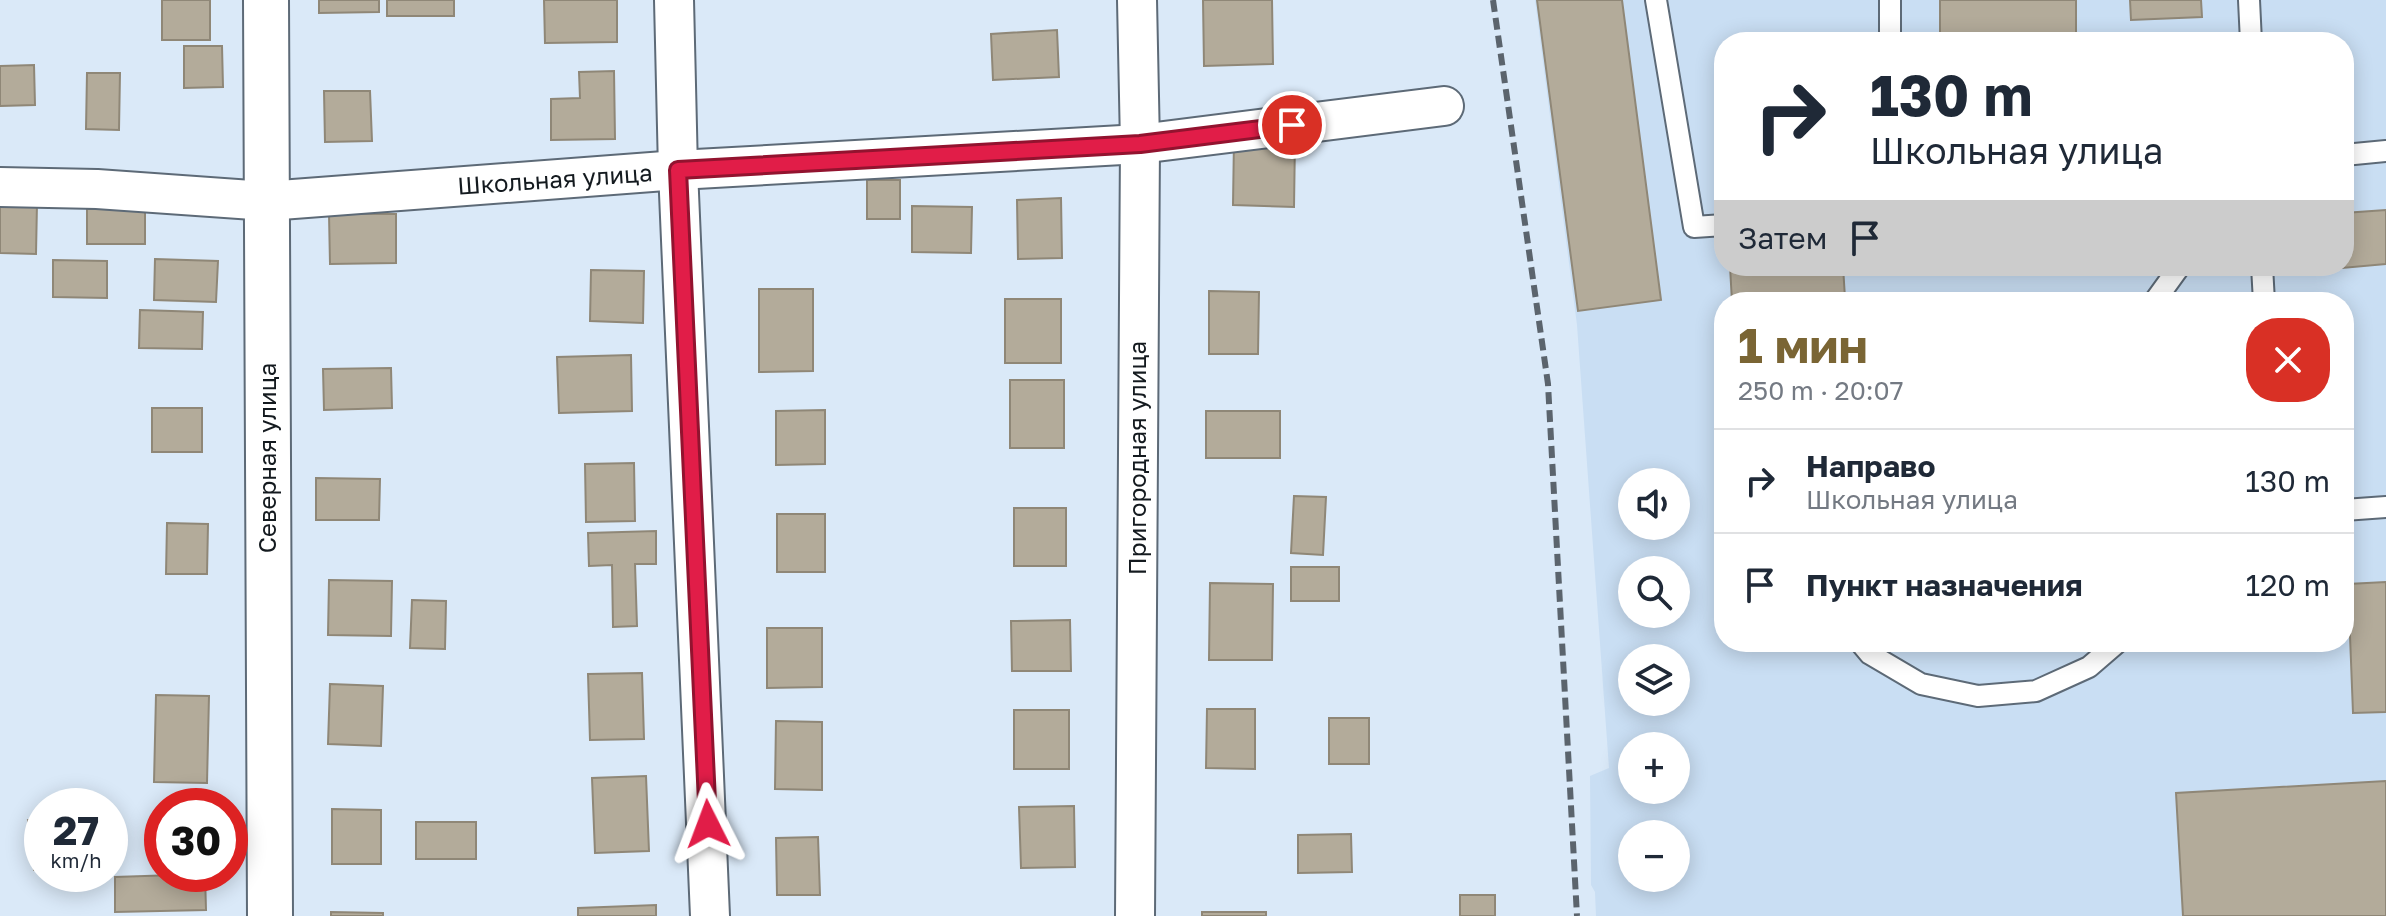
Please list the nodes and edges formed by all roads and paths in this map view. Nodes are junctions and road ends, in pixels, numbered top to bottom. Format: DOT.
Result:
graph roads {
  1 [pos="266,0"];
  2 [pos="674,0"];
  3 [pos="1137,0"];
  4 [pos="1656,0"];
  5 [pos="1890,0"];
  6 [pos="2249,0"];
  7 [pos="1890,32"];
  8 [pos="2251,32"];
  9 [pos="1444,106"];
  10 [pos="1140,144"];
  11 [pos="2386,151"];
  12 [pos="2354,154"];
  13 [pos="678,170"];
  14 [pos="0,187"];
  15 [pos="267,201"];
  16 [pos="1714,226"];
  17 [pos="2386,507"];
  18 [pos="2354,509"];
  19 [pos="1868,652"];
  20 [pos="2106,652"];
  21 [pos="270,916"];
  22 [pos="710,916"];
  23 [pos="1135,916"];
  1 -- 15 [label="street, Северная улица"];
  2 -- 13 [label="street"];
  3 -- 10 [label="street, Пригородная улица"];
  4 -- 16 [label="lane"];
  5 -- 7 [label="lane"];
  6 -- 8 [label="lane"];
  9 -- 10 [label="street, Школьная улица"];
  10 -- 13 [label="street, Школьная улица"];
  10 -- 23 [label="street, Пригородная улица"];
  11 -- 12 [label="lane"];
  13 -- 15 [label="street, Школьная улица"];
  13 -- 22 [label="street"];
  14 -- 15 [label="street, Школьная улица"];
  15 -- 21 [label="street, Северная улица"];
  17 -- 18 [label="lane"];
  19 -- 20 [label="lane"];
}
